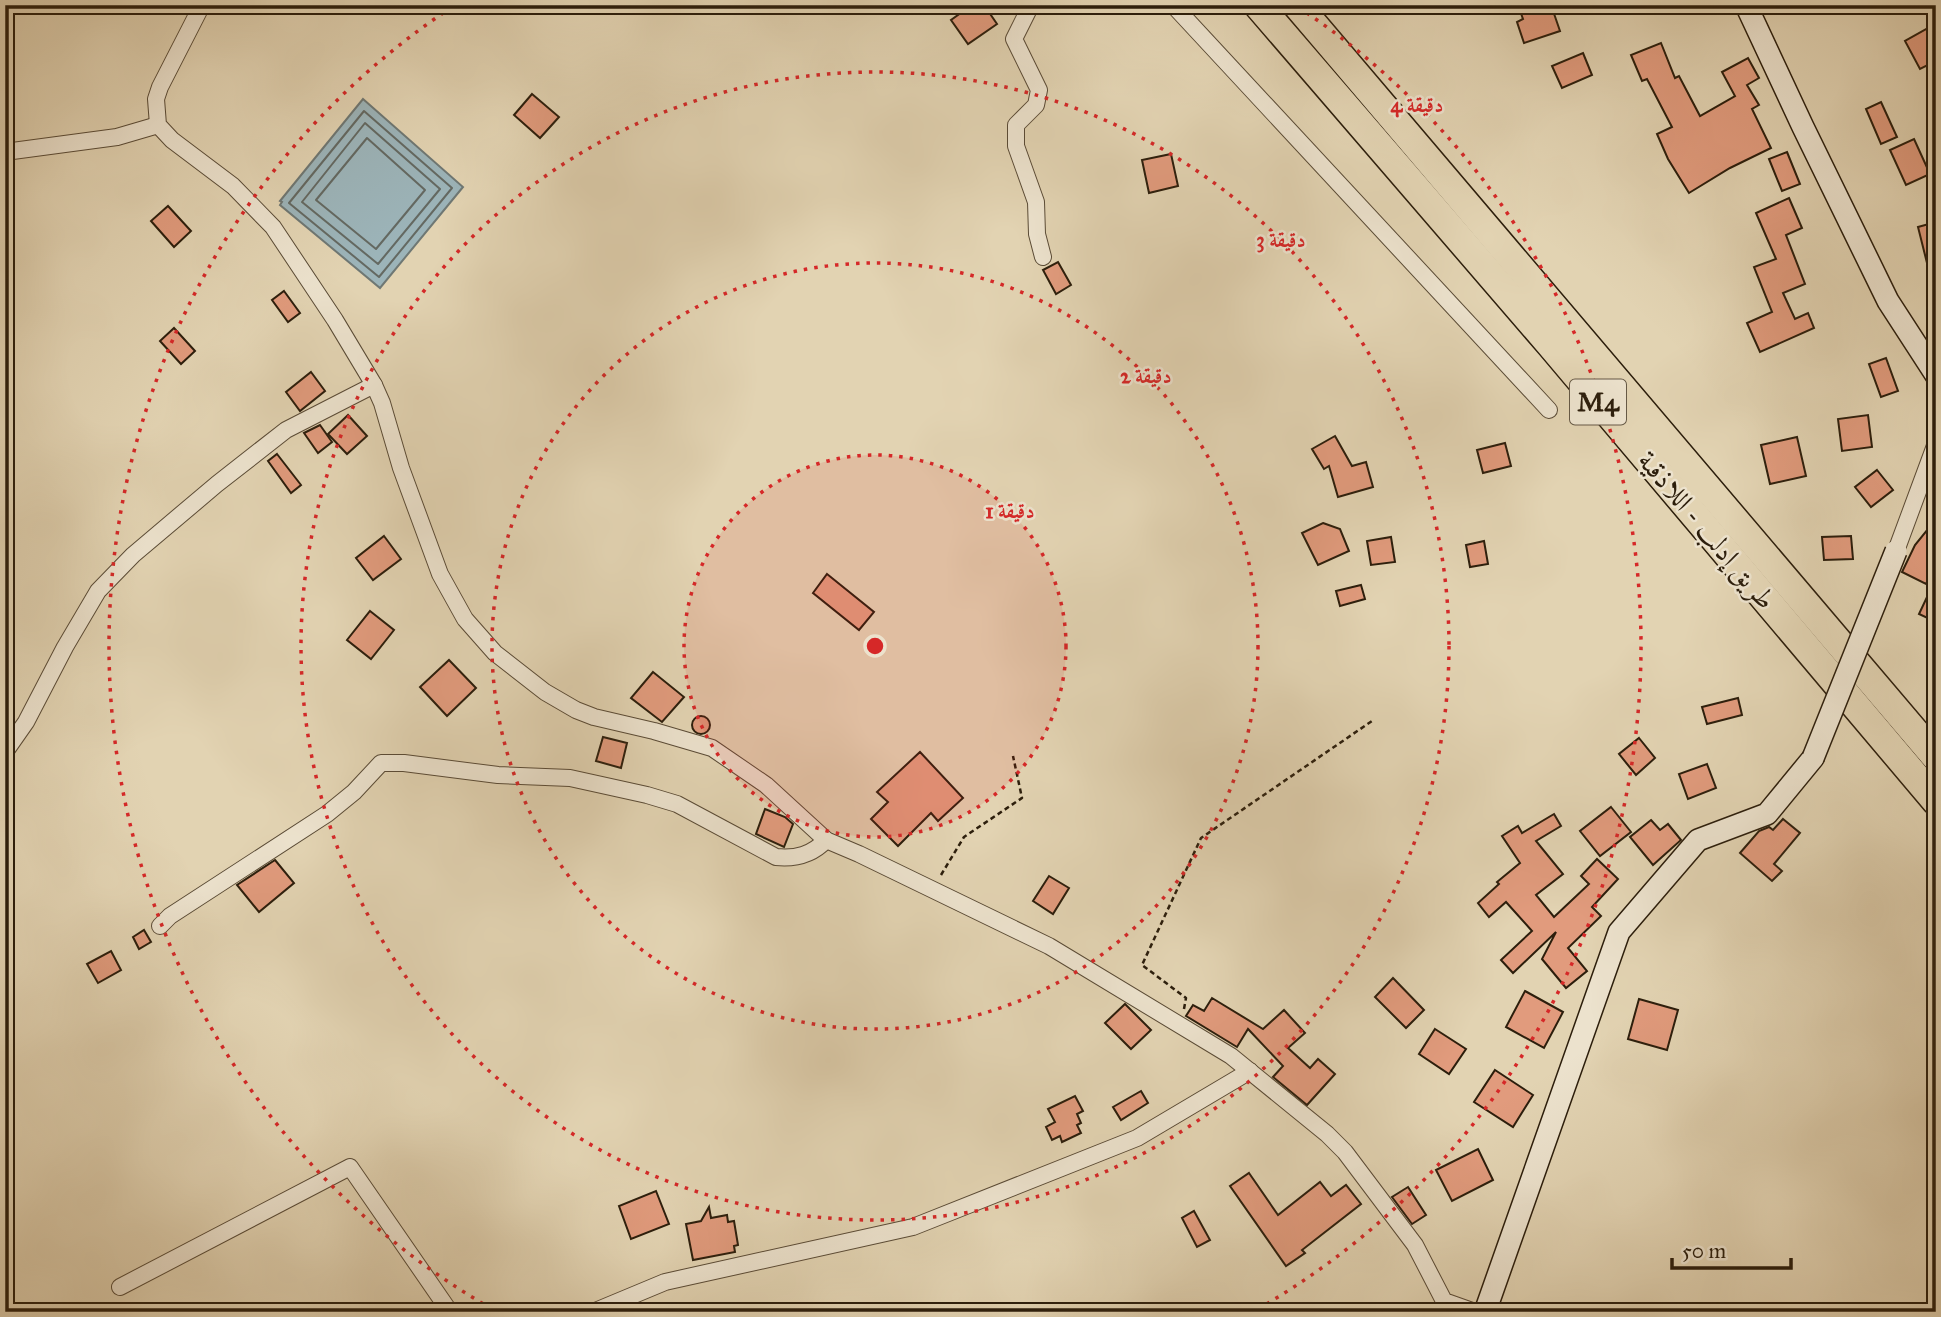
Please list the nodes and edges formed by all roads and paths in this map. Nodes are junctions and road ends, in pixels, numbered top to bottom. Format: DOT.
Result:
graph roads {
  1 [pos="202,5"];
  2 [pos="1031,5"];
  3 [pos="1172,5"];
  4 [pos="1258,5"];
  5 [pos="1297,5"];
  6 [pos="1746,5"];
  7 [pos="158,125"];
  8 [pos="5,152"];
  9 [pos="1043,257"];
  10 [pos="1936,375"];
  11 [pos="374,385"];
  12 [pos="1549,410"];
  13 [pos="1936,443"];
  14 [pos="1896,551"];
  15 [pos="1372,721"];
  16 [pos="5,752"];
  17 [pos="1013,756"];
  18 [pos="1936,757"];
  19 [pos="1936,801"];
  20 [pos="826,840"];
  21 [pos="932,889"];
  22 [pos="160,926"];
  23 [pos="1180,1026"];
  24 [pos="1250,1072"];
  25 [pos="120,1287"];
  26 [pos="450,1312"];
  27 [pos="593,1312"];
  28 [pos="1475,1312"];
  29 [pos="1485,1312"];
  1 -- 7 [label="street"];
  2 -- 9 [label="street"];
  3 -- 12 [label="street"];
  4 -- 19 [label="highway, طريق إدلب - اللاذقية / M4"];
  5 -- 18 [label="highway, طريق إدلب - اللاذقية / M4"];
  6 -- 10 [label="street"];
  7 -- 8 [label="street"];
  7 -- 11 [label="street"];
  11 -- 16 [label="street"];
  11 -- 20 [label="street"];
  13 -- 14 [label="street"];
  14 -- 29 [label="street, bridge"];
  15 -- 23 [label="path"];
  17 -- 21 [label="path"];
  20 -- 21 [label="street"];
  20 -- 22 [label="street"];
  21 -- 23 [label="street"];
  23 -- 24 [label="street"];
  24 -- 27 [label="street"];
  24 -- 28 [label="street"];
  25 -- 26 [label="street"];
}
